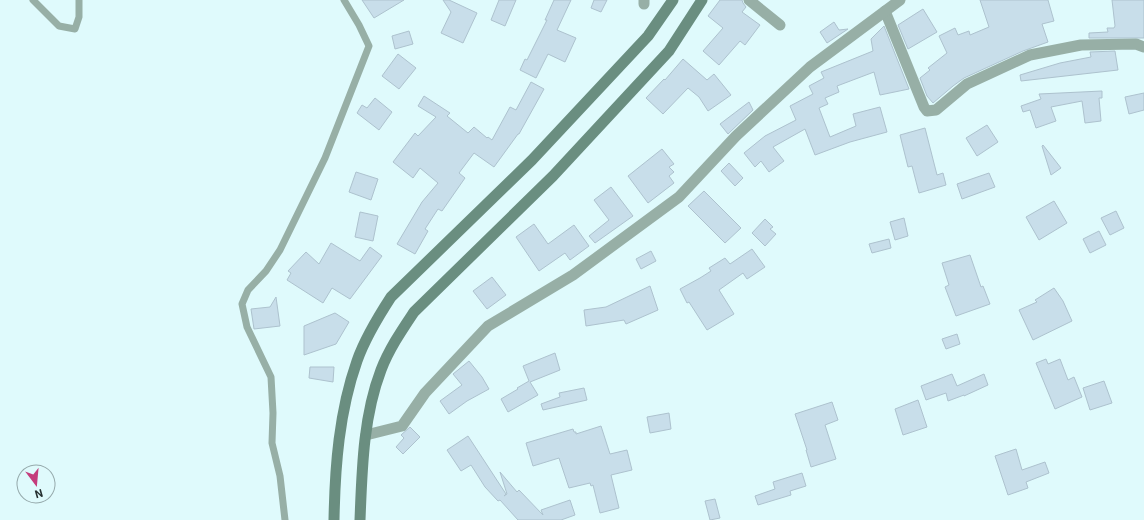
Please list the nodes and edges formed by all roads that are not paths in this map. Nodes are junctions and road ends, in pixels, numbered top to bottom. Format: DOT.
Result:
graph roads {
  1 [pos="33,0"];
  2 [pos="79,0"];
  3 [pos="344,0"];
  4 [pos="673,0"];
  5 [pos="702,0"];
  6 [pos="749,0"];
  7 [pos="900,0"];
  8 [pos="885,11"];
  9 [pos="780,25"];
  10 [pos="1144,47"];
  11 [pos="366,435"];
  12 [pos="285,520"];
  13 [pos="334,520"];
  14 [pos="360,520"];
  1 -- 2 [label="lane"];
  3 -- 12 [label="lane"];
  4 -- 13 [label="main road"];
  5 -- 11 [label="main road"];
  6 -- 9 [label="street"];
  7 -- 8 [label="street"];
  8 -- 10 [label="street"];
  8 -- 11 [label="street"];
  11 -- 14 [label="main road"];
}
